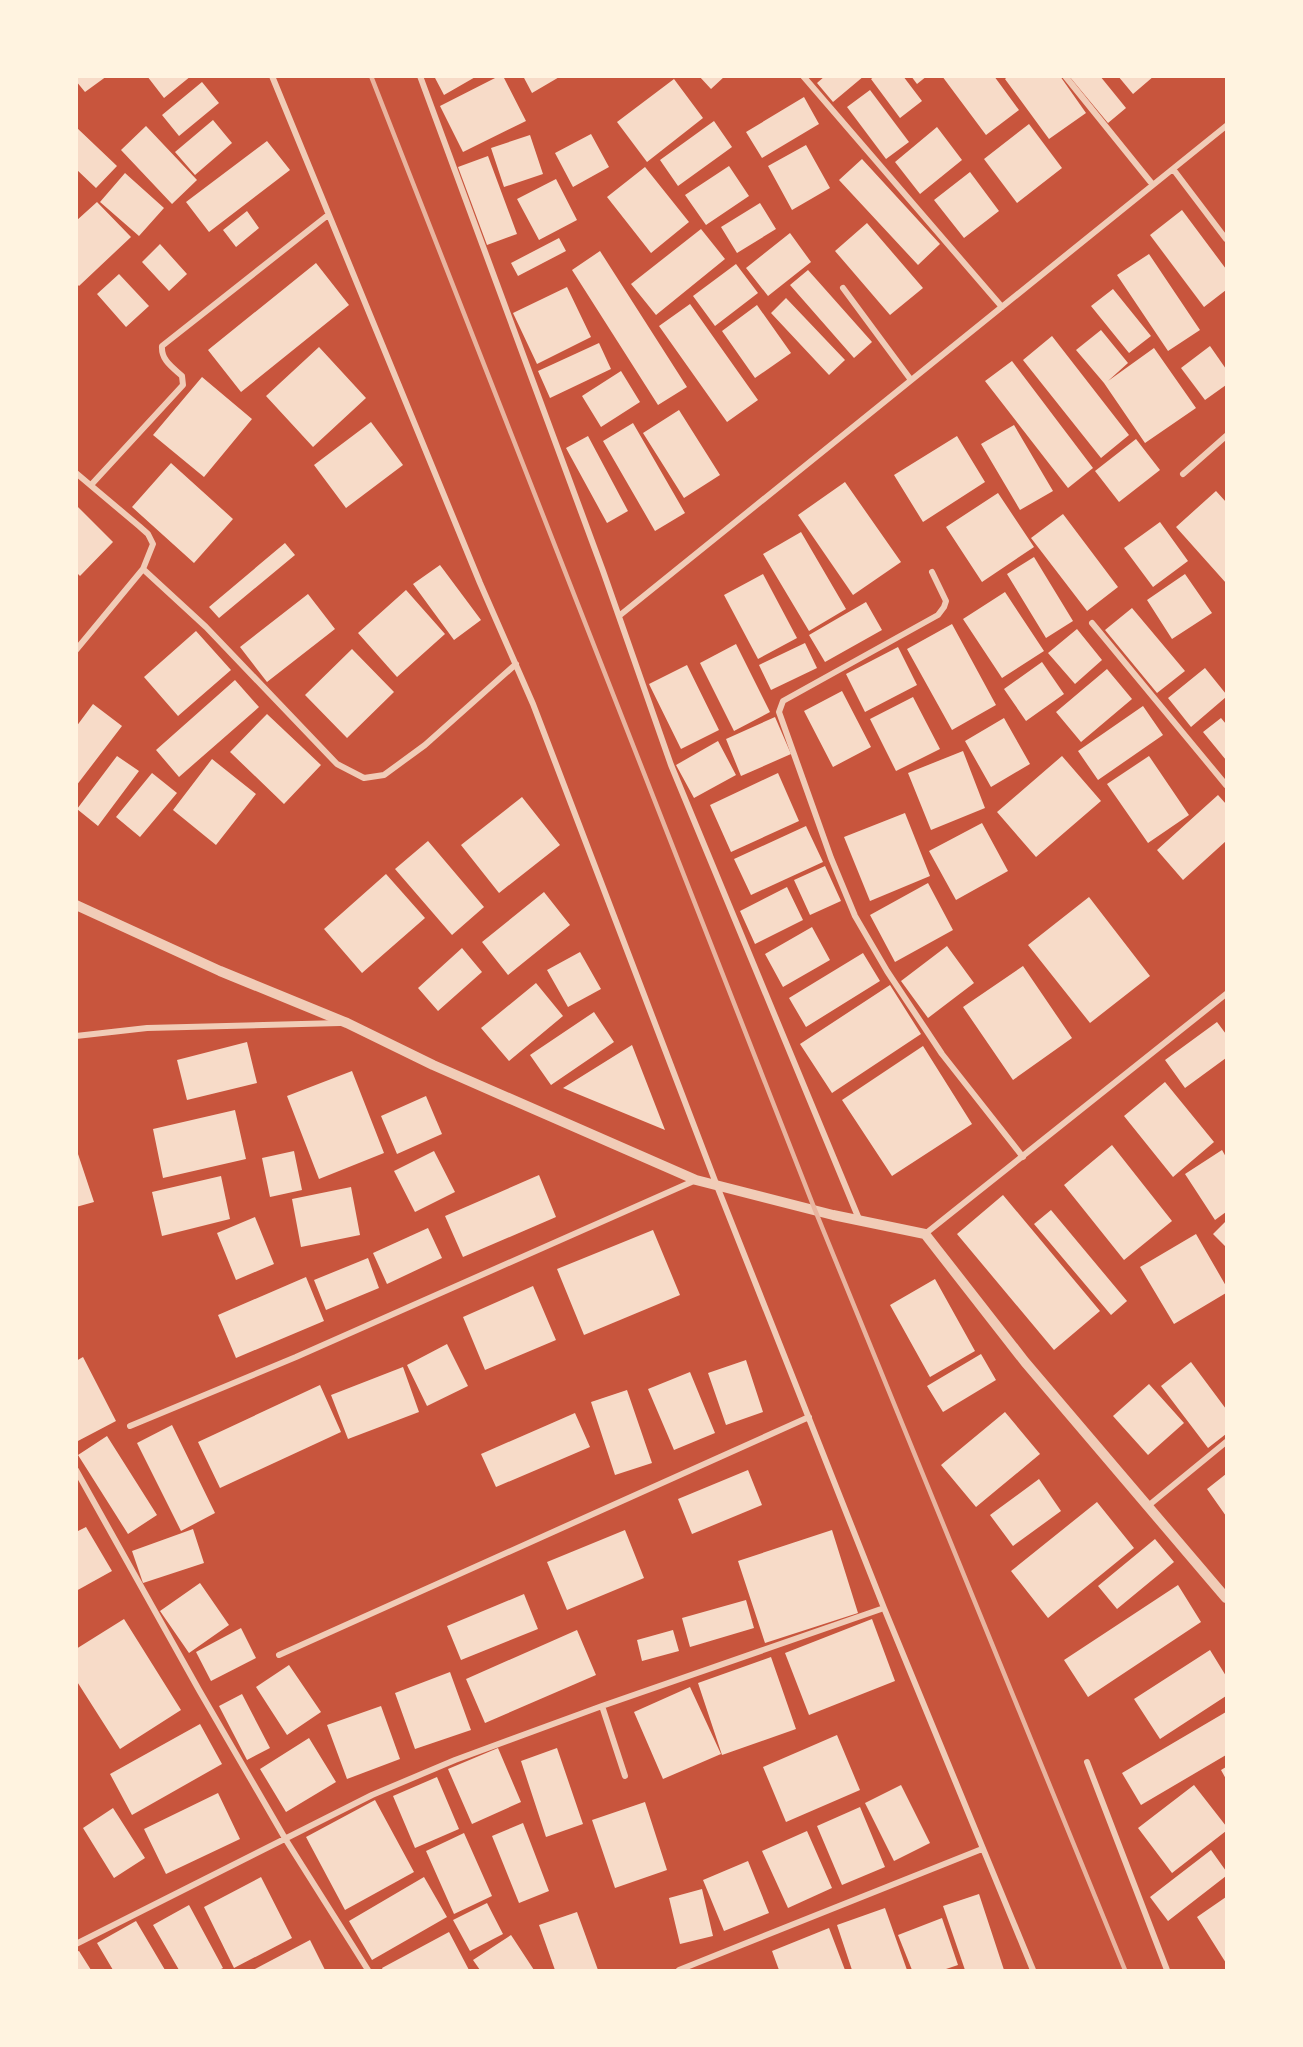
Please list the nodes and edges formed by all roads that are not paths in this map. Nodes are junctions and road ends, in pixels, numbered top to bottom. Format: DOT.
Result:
graph roads {
  1 [pos="272,76"];
  2 [pos="420,76"];
  3 [pos="803,76"];
  4 [pos="1065,76"];
  5 [pos="1227,126"];
  6 [pos="1173,169"];
  7 [pos="1153,185"];
  8 [pos="328,215"];
  9 [pos="1227,239"];
  10 [pos="843,288"];
  11 [pos="1002,307"];
  12 [pos="911,380"];
  13 [pos="1227,436"];
  14 [pos="76,473"];
  15 [pos="1183,474"];
  16 [pos="91,485"];
  17 [pos="143,569"];
  18 [pos="932,572"];
  19 [pos="619,616"];
  20 [pos="1092,622"];
  21 [pos="76,650"];
  22 [pos="516,664"];
  23 [pos="1227,785"];
  24 [pos="76,905"];
  25 [pos="1224,996"];
  26 [pos="1227,1005"];
  27 [pos="347,1023"];
  28 [pos="76,1036"];
  29 [pos="1023,1157"];
  30 [pos="696,1180"];
  31 [pos="717,1186"];
  32 [pos="859,1219"];
  33 [pos="925,1234"];
  34 [pos="809,1417"];
  35 [pos="130,1426"];
  36 [pos="1227,1442"];
  37 [pos="76,1470"];
  38 [pos="1148,1506"];
  39 [pos="1227,1598"];
  40 [pos="884,1608"];
  41 [pos="279,1655"];
  42 [pos="602,1706"];
  43 [pos="1087,1762"];
  44 [pos="626,1776"];
  45 [pos="286,1840"];
  46 [pos="982,1849"];
  47 [pos="76,1944"];
  48 [pos="368,1971"];
  49 [pos="679,1971"];
  50 [pos="1033,1971"];
  51 [pos="1167,1971"];
  1 -- 8 [label="street"];
  2 -- 19 [label="street"];
  3 -- 11 [label="street"];
  4 -- 7 [label="street"];
  5 -- 6 [label="street"];
  6 -- 7 [label="street"];
  6 -- 9 [label="street"];
  7 -- 11 [label="street"];
  8 -- 16 [label="street"];
  8 -- 22 [label="street"];
  10 -- 12 [label="street"];
  11 -- 12 [label="street"];
  12 -- 19 [label="street"];
  13 -- 15 [label="street"];
  14 -- 16 [label="street"];
  16 -- 17 [label="street"];
  17 -- 21 [label="street"];
  17 -- 22 [label="street"];
  18 -- 29 [label="street"];
  19 -- 32 [label="street"];
  20 -- 23 [label="street"];
  22 -- 31 [label="street"];
  24 -- 27 [label="street"];
  25 -- 26 [label="street"];
  25 -- 29 [label="street"];
  27 -- 28 [label="street"];
  27 -- 30 [label="street"];
  29 -- 33 [label="street"];
  30 -- 31 [label="street"];
  30 -- 35 [label="street"];
  31 -- 32 [label="street"];
  31 -- 34 [label="street"];
  32 -- 33 [label="street"];
  33 -- 38 [label="street"];
  34 -- 40 [label="street"];
  34 -- 41 [label="street"];
  36 -- 38 [label="street"];
  37 -- 45 [label="street"];
  38 -- 39 [label="street"];
  40 -- 42 [label="street"];
  40 -- 46 [label="street"];
  42 -- 44 [label="street"];
  42 -- 45 [label="street"];
  43 -- 51 [label="street"];
  45 -- 47 [label="street"];
  45 -- 48 [label="street"];
  46 -- 49 [label="street"];
  46 -- 50 [label="street"];
}
